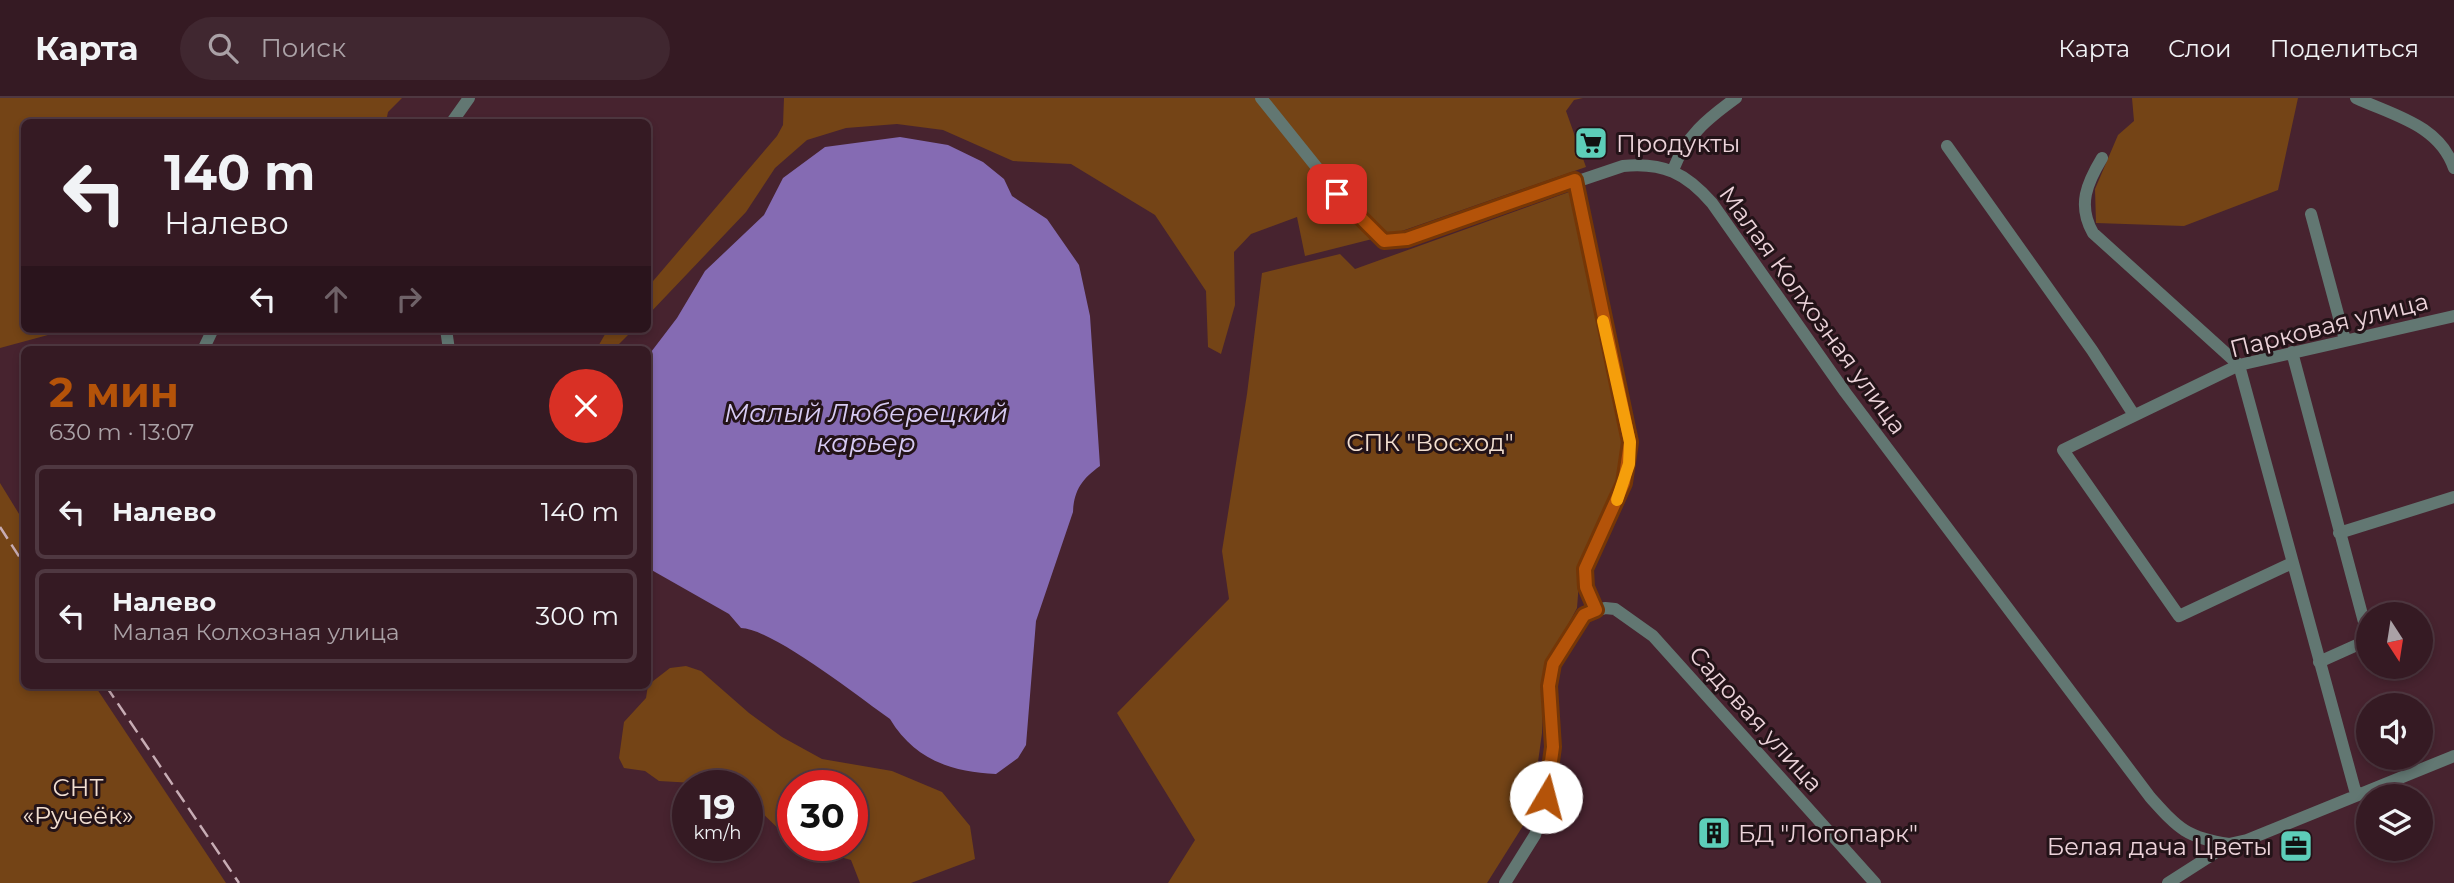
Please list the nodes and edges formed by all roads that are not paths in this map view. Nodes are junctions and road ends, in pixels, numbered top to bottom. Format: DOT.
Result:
graph roads {
  1 [pos="469,98"];
  2 [pos="1261,98"];
  3 [pos="1736,98"];
  4 [pos="2356,98"];
  5 [pos="454,119"];
  6 [pos="1947,146"];
  7 [pos="2102,158"];
  8 [pos="2454,168"];
  9 [pos="1673,170"];
  10 [pos="1575,180"];
  11 [pos="2311,214"];
  12 [pos="2454,316"];
  13 [pos="2346,341"];
  14 [pos="2292,352"];
  15 [pos="2239,365"];
  16 [pos="2134,415"];
  17 [pos="2454,497"];
  18 [pos="2339,533"];
  19 [pos="2292,563"];
  20 [pos="2358,602"];
  21 [pos="1596,610"];
  22 [pos="2356,645"];
  23 [pos="2319,662"];
  24 [pos="2454,756"];
  25 [pos="2382,784"];
  26 [pos="2356,794"];
  27 [pos="2229,844"];
  28 [pos="1506,883"];
  29 [pos="1875,883"];
  30 [pos="2168,883"];
  1 -- 5 [label="street"];
  2 -- 10 [label="street, Малая Колхозная улица"];
  3 -- 9 [label="street"];
  4 -- 8 [label="street"];
  6 -- 16 [label="street"];
  7 -- 15 [label="street"];
  9 -- 10 [label="street, Малая Колхозная улица"];
  9 -- 27 [label="street, Малая Колхозная улица"];
  10 -- 21 [label="street"];
  11 -- 13 [label="street"];
  12 -- 13 [label="street, Парковая улица"];
  13 -- 14 [label="street, Парковая улица"];
  14 -- 15 [label="street, Парковая улица"];
  14 -- 18 [label="street"];
  15 -- 16 [label="street, Парковая улица"];
  15 -- 19 [label="street"];
  16 -- 19 [label="street, Парковая улица"];
  17 -- 18 [label="street"];
  18 -- 20 [label="street"];
  19 -- 23 [label="street"];
  21 -- 28 [label="street"];
  21 -- 29 [label="street, Садовая улица"];
  22 -- 23 [label="street"];
  23 -- 26 [label="street"];
  24 -- 25 [label="street"];
  26 -- 27 [label="street"];
  27 -- 30 [label="street"];
}
